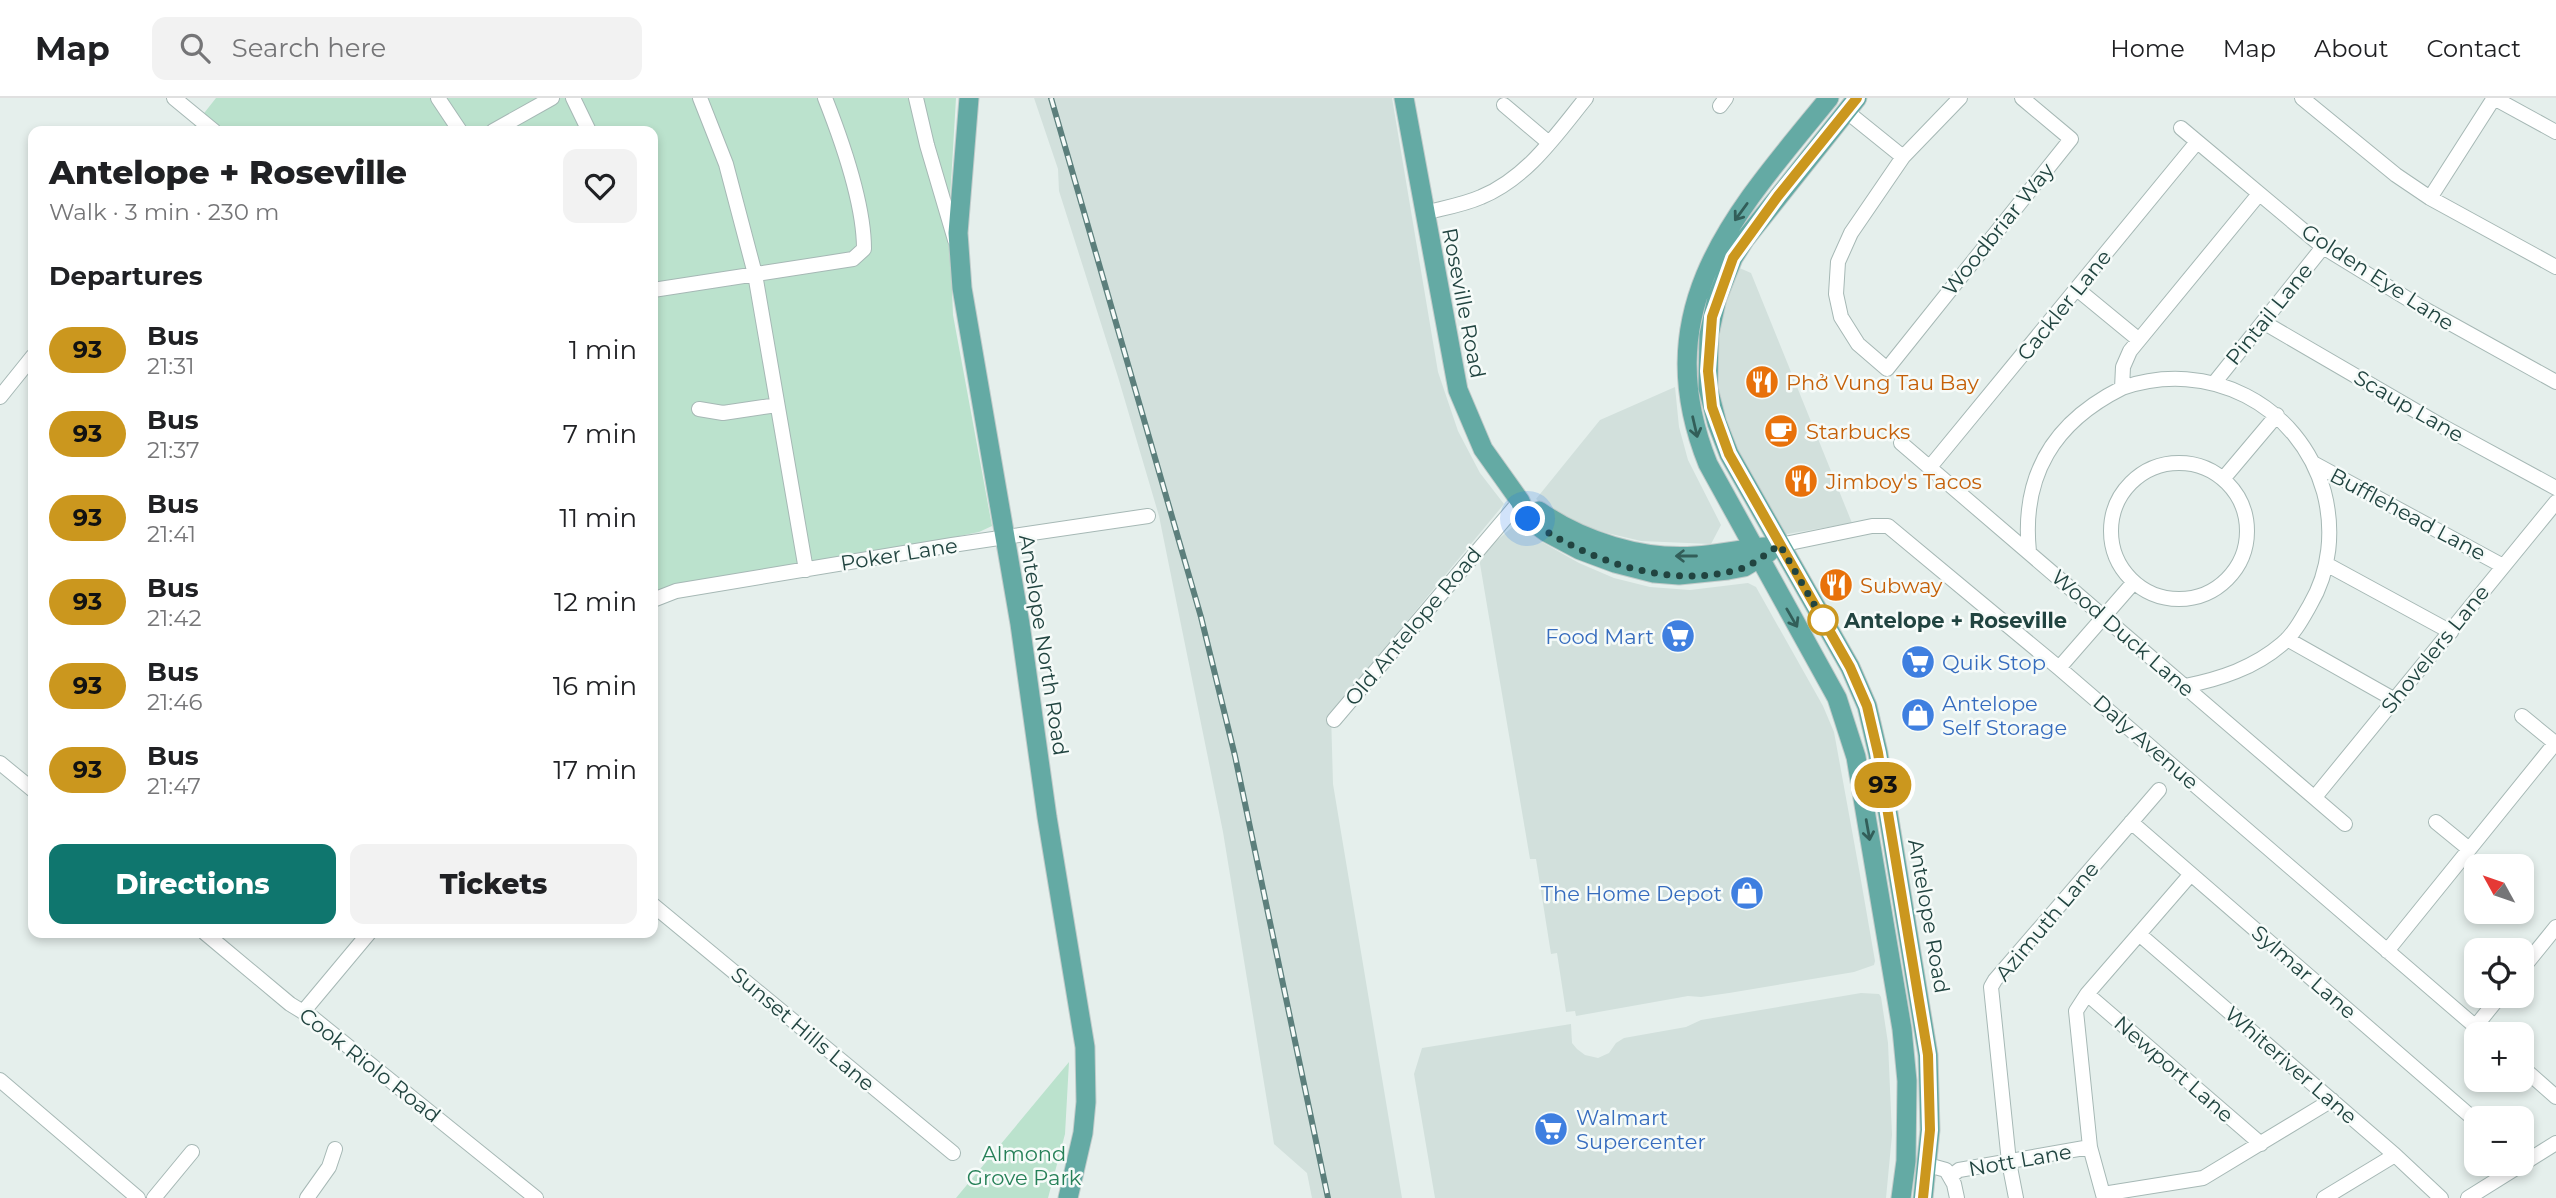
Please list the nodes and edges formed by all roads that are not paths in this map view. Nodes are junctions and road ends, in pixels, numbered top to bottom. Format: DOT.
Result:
graph roads {
  1 [pos="174,98"];
  2 [pos="438,98"];
  3 [pos="552,98"];
  4 [pos="573,98"];
  5 [pos="700,98"];
  6 [pos="825,98"];
  7 [pos="916,98"];
  8 [pos="969,98"];
  9 [pos="1404,98"];
  10 [pos="1586,98"];
  11 [pos="1829,98"];
  12 [pos="1960,98"];
  13 [pos="2022,98"];
  14 [pos="2302,98"];
  15 [pos="2494,98"];
  16 [pos="1852,102"];
  17 [pos="1504,105"];
  18 [pos="208,126"];
  19 [pos="457,126"];
  20 [pos="502,126"];
  21 [pos="587,126"];
  22 [pos="2180,128"];
  23 [pos="2556,132"];
  24 [pos="2197,142"];
  25 [pos="1549,143"];
  26 [pos="1903,158"];
  27 [pos="1805,163"];
  28 [pos="2259,194"];
  29 [pos="2430,198"];
  30 [pos="1424,213"];
  31 [pos="2323,247"];
  32 [pos="958,251"];
  33 [pos="2556,267"];
  34 [pos="755,274"];
  35 [pos="658,289"];
  36 [pos="2077,289"];
  37 [pos="2263,321"];
  38 [pos="2139,340"];
  39 [pos="28,362"];
  40 [pos="2214,382"];
  41 [pos="2556,382"];
  42 [pos="2122,388"];
  43 [pos="0,397"];
  44 [pos="777,405"];
  45 [pos="699,409"];
  46 [pos="2277,415"];
  47 [pos="1900,443"];
  48 [pos="2313,463"];
  49 [pos="1930,467"];
  50 [pos="2223,479"];
  51 [pos="2556,488"];
  52 [pos="1520,501"];
  53 [pos="2556,502"];
  54 [pos="1148,516"];
  55 [pos="1005,538"];
  56 [pos="1780,545"];
  57 [pos="2029,552"];
  58 [pos="1756,553"];
  59 [pos="2326,564"];
  60 [pos="2503,566"];
  61 [pos="806,570"];
  62 [pos="2134,582"];
  63 [pos="658,598"];
  64 [pos="2105,617"];
  65 [pos="2451,632"];
  66 [pos="2287,639"];
  67 [pos="2059,668"];
  68 [pos="2185,686"];
  69 [pos="2395,700"];
  70 [pos="2522,716"];
  71 [pos="1334,720"];
  72 [pos="2556,743"];
  73 [pos="0,763"];
  74 [pos="28,786"];
  75 [pos="2159,790"];
  76 [pos="2315,797"];
  77 [pos="2131,822"];
  78 [pos="2436,822"];
  79 [pos="2345,824"];
  80 [pos="2469,849"];
  81 [pos="2191,874"];
  82 [pos="1878,886"];
  83 [pos="658,909"];
  84 [pos="2556,927"];
  85 [pos="2139,934"];
  86 [pos="211,938"];
  87 [pos="365,938"];
  88 [pos="2387,951"];
  89 [pos="2534,954"];
  90 [pos="1913,961"];
  91 [pos="1893,977"];
  92 [pos="2087,994"];
  93 [pos="303,1012"];
  94 [pos="2470,1022"];
  95 [pos="1929,1064"];
  96 [pos="2534,1078"];
  97 [pos="0,1080"];
  98 [pos="1907,1082"];
  99 [pos="2556,1097"];
  100 [pos="2332,1100"];
  101 [pos="2464,1111"];
  102 [pos="2556,1143"];
  103 [pos="2261,1144"];
  104 [pos="2090,1147"];
  105 [pos="335,1149"];
  106 [pos="192,1152"];
  107 [pos="953,1153"];
  108 [pos="2395,1155"];
  109 [pos="2534,1156"];
  110 [pos="2010,1162"];
  111 [pos="1928,1165"];
  112 [pos="1951,1176"];
  113 [pos="2502,1176"];
  114 [pos="2104,1196"];
  115 [pos="138,1198"];
  116 [pos="154,1198"];
  117 [pos="307,1198"];
  118 [pos="536,1198"];
  119 [pos="1068,1198"];
  120 [pos="1901,1198"];
  121 [pos="1923,1198"];
  122 [pos="1957,1198"];
  123 [pos="2016,1198"];
  124 [pos="2325,1198"];
  125 [pos="2441,1198"];
  126 [pos="2470,1198"];
  1 -- 18 [label="street"];
  2 -- 19 [label="street"];
  3 -- 20 [label="street"];
  4 -- 21 [label="street"];
  5 -- 34 [label="street"];
  6 -- 34 [label="street"];
  7 -- 32 [label="street"];
  8 -- 32 [label="main road, Antelope North Road"];
  9 -- 30 [label="main road, Roseville Road"];
  10 -- 25 [label="street"];
  11 -- 27 [label="main road"];
  11 -- 58 [label="main road, one-way"];
  12 -- 26 [label="street"];
  13 -- 26 [label="street, Woodbriar Way"];
  14 -- 29 [label="street"];
  15 -- 23 [label="street"];
  15 -- 29 [label="street"];
  16 -- 26 [label="street"];
  16 -- 27 [label="main road, Antelope Road"];
  17 -- 25 [label="street"];
  22 -- 24 [label="street, Golden Eye Lane"];
  24 -- 28 [label="street, Golden Eye Lane"];
  24 -- 36 [label="street, Cackler Lane"];
  25 -- 30 [label="street"];
  27 -- 56 [label="main road, Antelope Road"];
  28 -- 31 [label="street, Golden Eye Lane"];
  28 -- 38 [label="street"];
  29 -- 33 [label="street"];
  30 -- 52 [label="main road, Roseville Road"];
  31 -- 37 [label="street, Pintail Lane"];
  31 -- 41 [label="street, Golden Eye Lane"];
  32 -- 55 [label="main road, Antelope North Road"];
  34 -- 35 [label="street"];
  34 -- 44 [label="street"];
  36 -- 38 [label="street"];
  36 -- 49 [label="street, Cackler Lane"];
  37 -- 40 [label="street, Pintail Lane"];
  37 -- 51 [label="street, Scaup Lane"];
  38 -- 42 [label="street"];
  39 -- 43 [label="street"];
  40 -- 42 [label="street"];
  40 -- 46 [label="street"];
  42 -- 57 [label="street"];
  44 -- 45 [label="street"];
  44 -- 61 [label="street"];
  46 -- 48 [label="street"];
  46 -- 50 [label="street"];
  47 -- 49 [label="street, Wood Duck Lane"];
  48 -- 59 [label="street"];
  48 -- 60 [label="street, Bufflehead Lane"];
  49 -- 57 [label="street, Wood Duck Lane"];
  50 -- 62 [label="street"];
  50 -- 62 [label="street"];
  52 -- 58 [label="main road, Roseville Road"];
  52 -- 71 [label="street, Old Antelope Road"];
  53 -- 60 [label="street, Shovelers Lane"];
  54 -- 55 [label="street, Poker Lane"];
  55 -- 61 [label="street, Poker Lane"];
  55 -- 119 [label="main road, Antelope North Road"];
  56 -- 58 [label="main road, Roseville Road"];
  56 -- 67 [label="street, Daly Avenue"];
  56 -- 90 [label="main road, Antelope Road"];
  57 -- 64 [label="street, Wood Duck Lane"];
  58 -- 82 [label="main road, one-way"];
  59 -- 65 [label="street"];
  59 -- 66 [label="street"];
  60 -- 65 [label="street, Shovelers Lane"];
  61 -- 63 [label="street, Poker Lane"];
  62 -- 64 [label="street"];
  64 -- 67 [label="street"];
  64 -- 68 [label="street, Wood Duck Lane"];
  65 -- 69 [label="street, Shovelers Lane"];
  66 -- 68 [label="street"];
  66 -- 69 [label="street"];
  67 -- 88 [label="street, Daly Avenue"];
  68 -- 76 [label="street, Wood Duck Lane"];
  69 -- 76 [label="street, Shovelers Lane"];
  70 -- 72 [label="street"];
  72 -- 80 [label="street"];
  73 -- 74 [label="street"];
  75 -- 77 [label="street, Azimuth Lane"];
  76 -- 79 [label="street, Wood Duck Lane"];
  77 -- 81 [label="street, Sylmar Lane"];
  77 -- 110 [label="street, Azimuth Lane"];
  78 -- 80 [label="street"];
  80 -- 88 [label="street"];
  81 -- 85 [label="street"];
  81 -- 101 [label="street, Sylmar Lane"];
  82 -- 90 [label="main road"];
  82 -- 91 [label="main road"];
  83 -- 107 [label="street, Sunset Hills Lane"];
  84 -- 89 [label="street"];
  85 -- 92 [label="street"];
  85 -- 100 [label="street, Whiteriver Lane"];
  86 -- 93 [label="street, Cook Riolo Road"];
  87 -- 93 [label="street"];
  88 -- 94 [label="street, Daly Avenue"];
  90 -- 95 [label="main road, Antelope Road"];
  91 -- 95 [label="main road"];
  91 -- 98 [label="main road"];
  92 -- 103 [label="street, Newport Lane"];
  92 -- 104 [label="street"];
  93 -- 118 [label="street, Cook Riolo Road"];
  95 -- 111 [label="main road, Antelope Road"];
  96 -- 99 [label="street"];
  97 -- 115 [label="street"];
  98 -- 111 [label="main road"];
  98 -- 120 [label="main road"];
  100 -- 103 [label="street"];
  100 -- 108 [label="street, Whiteriver Lane"];
  102 -- 109 [label="street"];
  103 -- 114 [label="street"];
  104 -- 110 [label="street, Nott Lane"];
  104 -- 114 [label="street"];
  105 -- 117 [label="street"];
  106 -- 116 [label="street"];
  108 -- 124 [label="street"];
  108 -- 125 [label="street, Whiteriver Lane"];
  110 -- 112 [label="street, Nott Lane"];
  110 -- 123 [label="street, Azimuth Lane"];
  111 -- 112 [label="street"];
  111 -- 121 [label="main road, Antelope Road"];
  112 -- 122 [label="street"];
  113 -- 126 [label="street"];
}
